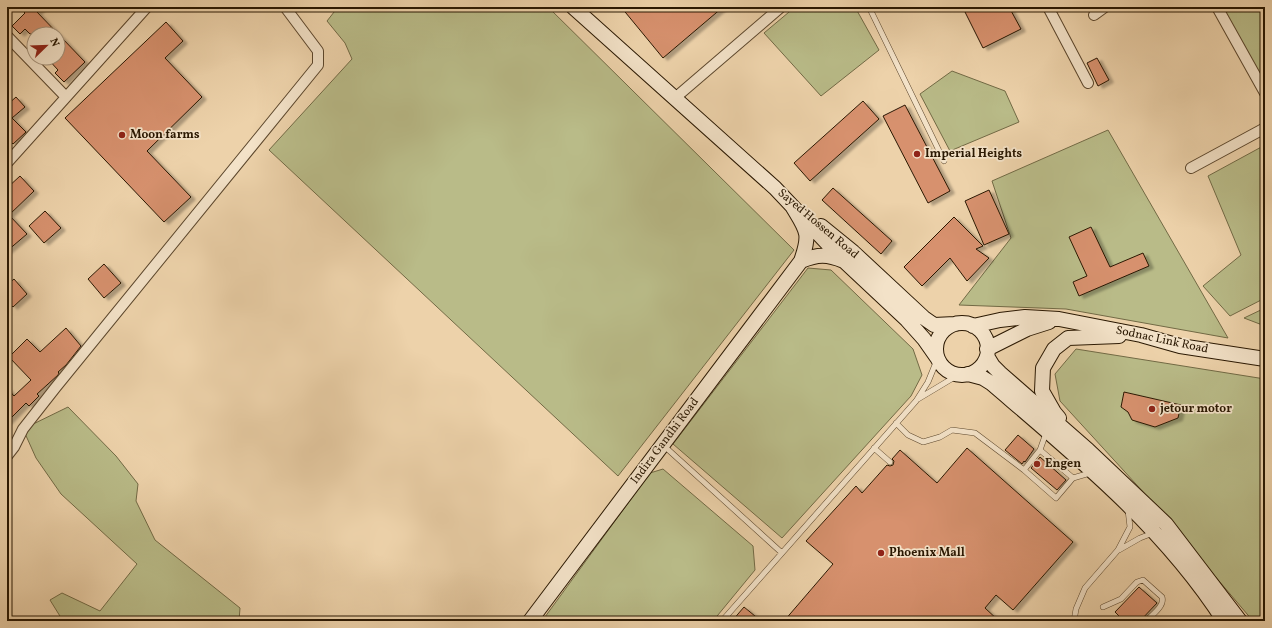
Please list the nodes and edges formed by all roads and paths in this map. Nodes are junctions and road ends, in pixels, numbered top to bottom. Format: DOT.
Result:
graph roads {
  1 [pos="147,7"];
  2 [pos="285,7"];
  3 [pos="573,7"];
  4 [pos="780,7"];
  5 [pos="869,7"];
  6 [pos="1048,7"];
  7 [pos="1105,7"];
  8 [pos="1217,7"];
  9 [pos="1094,15"];
  10 [pos="7,36"];
  11 [pos="1088,83"];
  12 [pos="1265,93"];
  13 [pos="66,97"];
  14 [pos="674,98"];
  15 [pos="1265,128"];
  16 [pos="944,161"];
  17 [pos="7,163"];
  18 [pos="1191,168"];
  19 [pos="775,188"];
  20 [pos="792,206"];
  21 [pos="801,261"];
  22 [pos="844,261"];
  23 [pos="1059,318"];
  24 [pos="955,324"];
  25 [pos="973,326"];
  26 [pos="1142,335"];
  27 [pos="987,353"];
  28 [pos="938,359"];
  29 [pos="1265,359"];
  30 [pos="963,375"];
  31 [pos="916,401"];
  32 [pos="896,423"];
  33 [pos="1047,431"];
  34 [pos="7,439"];
  35 [pos="662,444"];
  36 [pos="14,447"];
  37 [pos="874,448"];
  38 [pos="1040,450"];
  39 [pos="1088,450"];
  40 [pos="7,456"];
  41 [pos="890,462"];
  42 [pos="1024,470"];
  43 [pos="1092,472"];
  44 [pos="1073,478"];
  45 [pos="1127,505"];
  46 [pos="1156,532"];
  47 [pos="1118,550"];
  48 [pos="782,553"];
  49 [pos="1103,606"];
  50 [pos="530,621"];
  51 [pos="722,621"];
  52 [pos="1074,621"];
  53 [pos="1146,621"];
  54 [pos="1224,621"];
  55 [pos="1240,621"];
  1 -- 13 [label="street"];
  2 -- 36 [label="street"];
  3 -- 14 [label="main road"];
  4 -- 14 [label="street"];
  5 -- 16 [label="lane"];
  6 -- 11 [label="street"];
  7 -- 9 [label="street"];
  8 -- 12 [label="street"];
  10 -- 13 [label="street"];
  13 -- 17 [label="street"];
  14 -- 19 [label="main road"];
  15 -- 18 [label="street"];
  19 -- 20 [label="main road, Sayed Hossen Road"];
  19 -- 24 [label="main road, Sayed Hossen Road"];
  20 -- 21 [label="main road, Indira Gandhi Road"];
  20 -- 22 [label="main road, Sayed Hossen Road"];
  21 -- 22 [label="main road"];
  21 -- 35 [label="main road, Indira Gandhi Road"];
  22 -- 28 [label="main road, Sayed Hossen Road"];
  23 -- 25 [label="main road, Sodnac Link Road"];
  23 -- 26 [label="main road, Sodnac Link Road"];
  23 -- 27 [label="main road, Sodnac Link Road"];
  24 -- 25 [label="main road"];
  24 -- 28 [label="main road"];
  25 -- 27 [label="main road"];
  26 -- 29 [label="main road, Sodnac Link Road"];
  26 -- 39 [label="main road"];
  27 -- 30 [label="main road"];
  27 -- 39 [label="main road"];
  28 -- 30 [label="main road"];
  28 -- 31 [label="lane"];
  30 -- 31 [label="lane"];
  30 -- 33 [label="main road"];
  31 -- 32 [label="lane"];
  32 -- 37 [label="lane"];
  32 -- 42 [label="lane"];
  33 -- 38 [label="lane"];
  33 -- 43 [label="main road"];
  34 -- 36 [label="street"];
  35 -- 48 [label="lane"];
  35 -- 50 [label="main road, Indira Gandhi Road"];
  36 -- 40 [label="street"];
  37 -- 41 [label="lane"];
  37 -- 48 [label="lane"];
  38 -- 42 [label="lane"];
  38 -- 44 [label="lane"];
  39 -- 55 [label="main road"];
  42 -- 44 [label="lane"];
  43 -- 44 [label="lane"];
  43 -- 45 [label="main road"];
  45 -- 46 [label="main road"];
  45 -- 47 [label="lane"];
  46 -- 47 [label="lane"];
  46 -- 54 [label="main road"];
  47 -- 52 [label="lane"];
  48 -- 51 [label="lane"];
  49 -- 53 [label="lane"];
}
